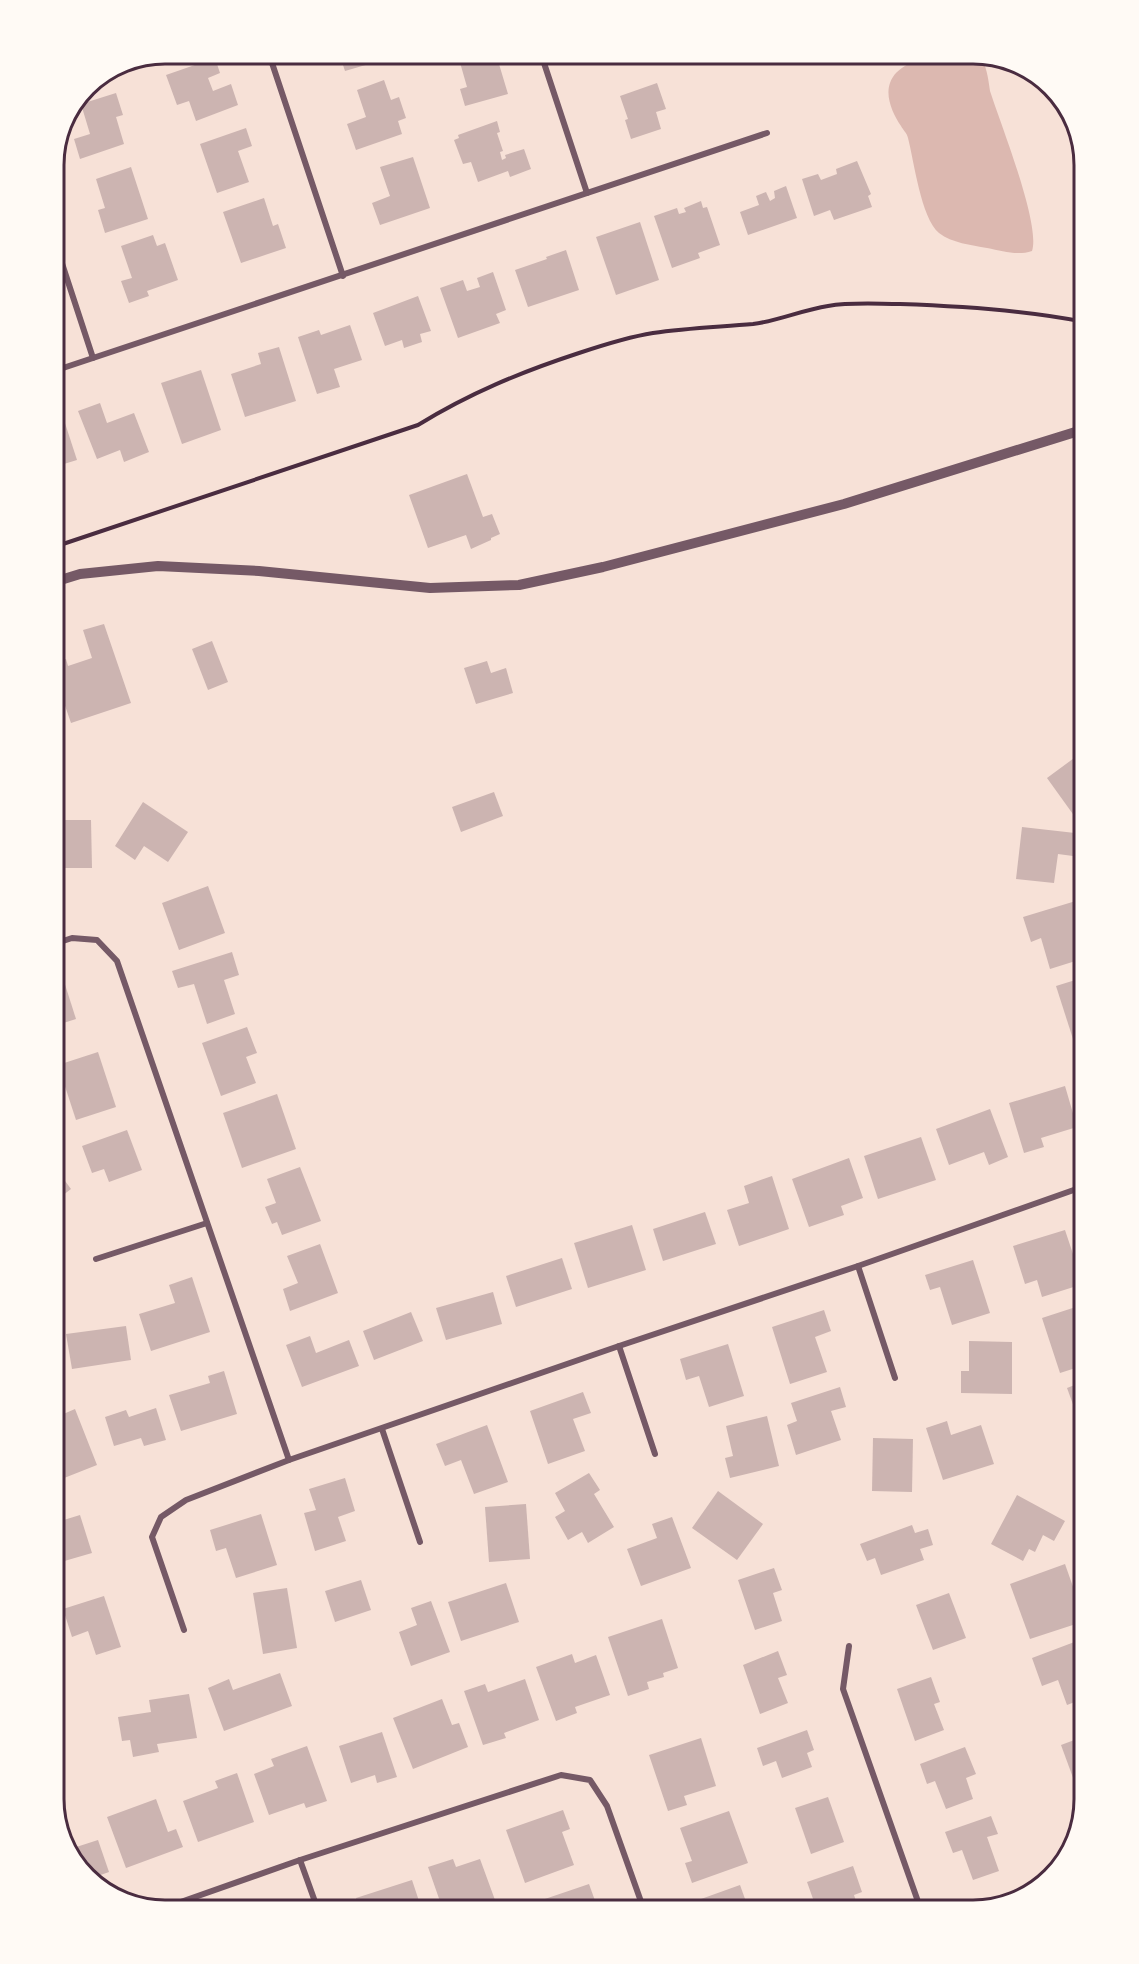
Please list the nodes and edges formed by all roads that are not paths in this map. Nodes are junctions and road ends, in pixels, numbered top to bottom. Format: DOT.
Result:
graph roads {
  1 [pos="273,64"];
  2 [pos="544,64"];
  3 [pos="767,133"];
  4 [pos="587,193"];
  5 [pos="65,272"];
  6 [pos="343,276"];
  7 [pos="93,358"];
  8 [pos="65,367"];
  9 [pos="1074,432"];
  10 [pos="65,579"];
  11 [pos="65,940"];
  12 [pos="1074,1190"];
  13 [pos="207,1223"];
  14 [pos="96,1259"];
  15 [pos="858,1266"];
  16 [pos="618,1346"];
  17 [pos="895,1378"];
  18 [pos="382,1428"];
  19 [pos="655,1454"];
  20 [pos="289,1461"];
  21 [pos="420,1542"];
  22 [pos="184,1630"];
  23 [pos="849,1646"];
  24 [pos="300,1860"];
  25 [pos="190,1899"];
  26 [pos="314,1899"];
  27 [pos="640,1900"];
  28 [pos="917,1900"];
  1 -- 6 [label="street"];
  2 -- 4 [label="street"];
  3 -- 4 [label="street"];
  4 -- 6 [label="street"];
  5 -- 7 [label="street"];
  6 -- 7 [label="street"];
  7 -- 8 [label="street"];
  9 -- 10 [label="street"];
  11 -- 13 [label="street"];
  12 -- 15 [label="street"];
  13 -- 14 [label="street"];
  13 -- 20 [label="street"];
  15 -- 16 [label="street"];
  15 -- 17 [label="street"];
  16 -- 18 [label="street"];
  16 -- 19 [label="street"];
  18 -- 20 [label="street"];
  18 -- 21 [label="street"];
  20 -- 22 [label="street"];
  23 -- 28 [label="street"];
  24 -- 25 [label="street"];
  24 -- 26 [label="street"];
  24 -- 27 [label="street"];
}
